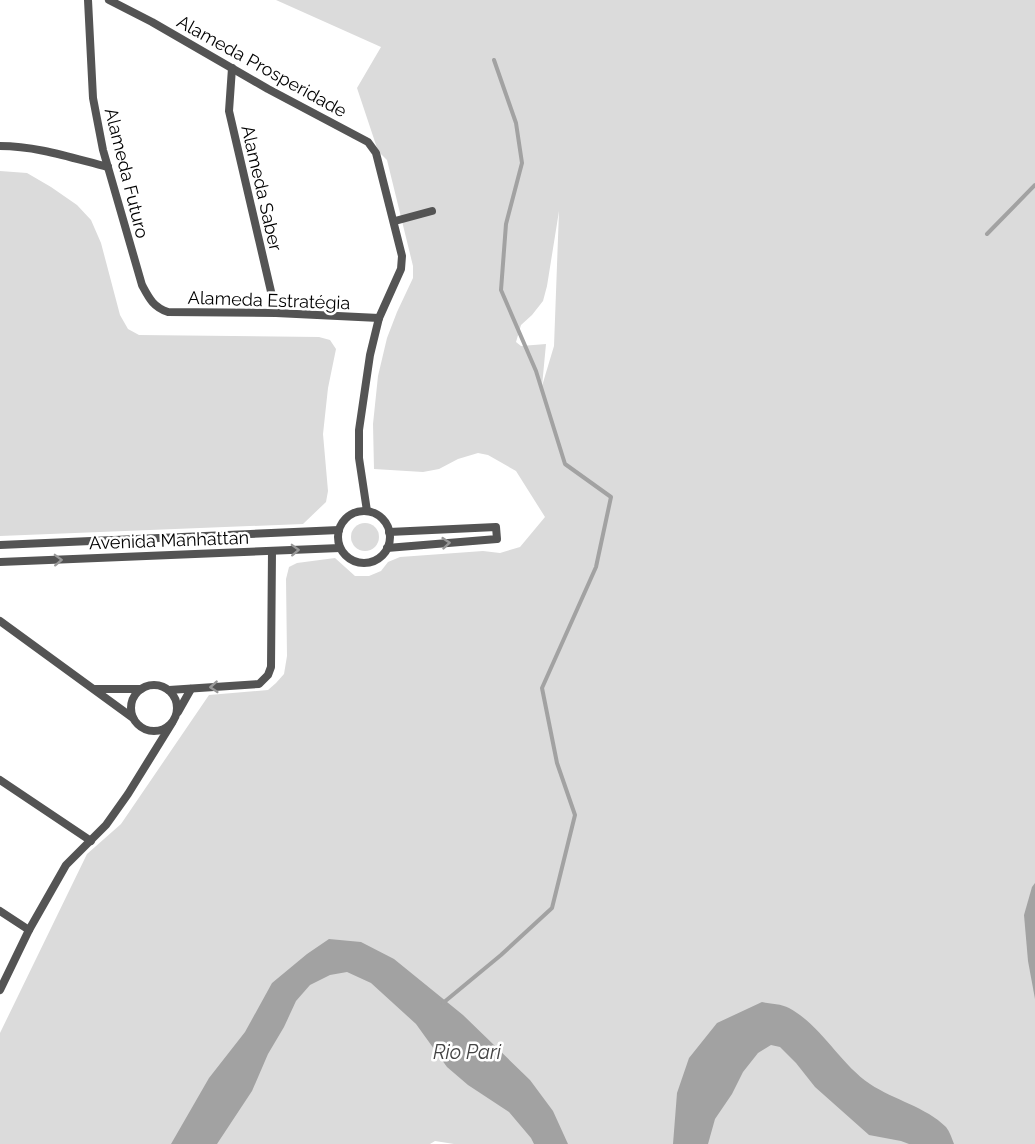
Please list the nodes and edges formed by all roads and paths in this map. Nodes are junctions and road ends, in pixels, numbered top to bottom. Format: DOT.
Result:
graph roads {
  1 [pos="88,0"];
  2 [pos="109,0"];
  3 [pos="232,68"];
  4 [pos="0,146"];
  5 [pos="108,166"];
  6 [pos="432,211"];
  7 [pos="394,221"];
  8 [pos="159,309"];
  9 [pos="276,313"];
  10 [pos="379,318"];
  11 [pos="367,511"];
  12 [pos="339,530"];
  13 [pos="389,532"];
  14 [pos="0,545"];
  15 [pos="340,548"];
  16 [pos="387,548"];
  17 [pos="272,550"];
  18 [pos="0,562"];
  19 [pos="0,621"];
  20 [pos="93,689"];
  21 [pos="190,689"];
  22 [pos="141,690"];
  23 [pos="169,690"];
  24 [pos="133,718"];
  25 [pos="174,720"];
  26 [pos="147,730"];
  27 [pos="154,751"];
  28 [pos="0,780"];
  29 [pos="91,841"];
  30 [pos="0,911"];
  31 [pos="29,930"];
  32 [pos="0,990"];
  1 -- 5 [label="lane, Alameda Futuro"];
  2 -- 3 [label="lane, Alameda Prosperidade"];
  3 -- 7 [label="lane, Alameda Prosperidade"];
  3 -- 9 [label="lane, Alameda Saber"];
  4 -- 5 [label="lane"];
  5 -- 8 [label="lane, Alameda Futuro"];
  6 -- 7 [label="lane"];
  7 -- 10 [label="lane"];
  8 -- 9 [label="lane, Alameda Estratégia"];
  9 -- 10 [label="lane, Alameda Estratégia"];
  10 -- 11 [label="lane"];
  11 -- 12 [label="lane"];
  11 -- 13 [label="lane"];
  12 -- 14 [label="lane, Avenida Manhattan"];
  12 -- 15 [label="lane"];
  13 -- 16 [label="lane"];
  16 -- 13 [label="lane, one-way"];
  15 -- 16 [label="lane"];
  17 -- 15 [label="lane, Avenida Manhattan, one-way"];
  18 -- 17 [label="lane, Avenida Manhattan, one-way"];
  17 -- 21 [label="lane, one-way"];
  19 -- 20 [label="lane"];
  20 -- 22 [label="lane"];
  20 -- 24 [label="lane"];
  21 -- 23 [label="lane"];
  21 -- 25 [label="lane"];
  22 -- 23 [label="lane"];
  22 -- 24 [label="lane"];
  23 -- 25 [label="lane"];
  24 -- 26 [label="lane"];
  25 -- 26 [label="lane"];
  25 -- 27 [label="lane"];
  26 -- 27 [label="lane"];
  27 -- 29 [label="lane"];
  28 -- 29 [label="lane"];
  29 -- 31 [label="lane"];
  30 -- 31 [label="lane"];
  31 -- 32 [label="lane"];
}
